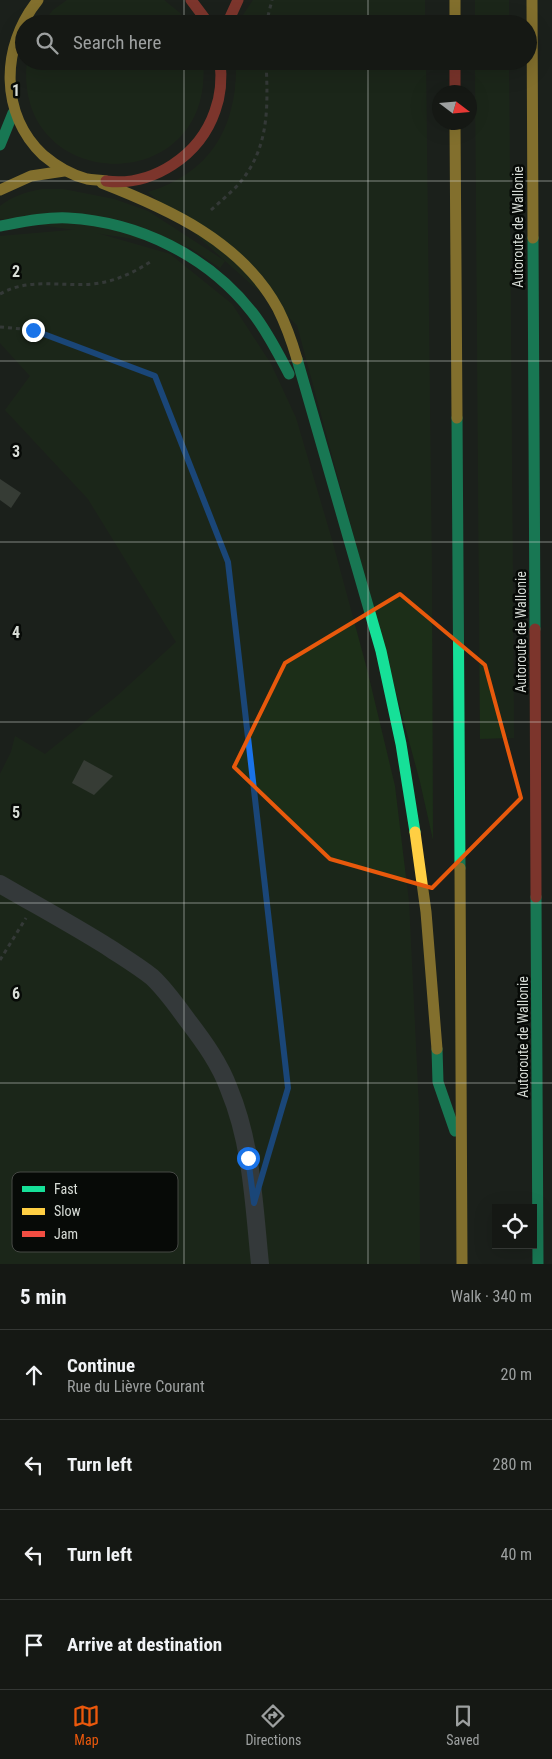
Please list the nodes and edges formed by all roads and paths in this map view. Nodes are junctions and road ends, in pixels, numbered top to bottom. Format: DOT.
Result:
graph roads {
  1 [pos="38,0"];
  2 [pos="191,0"];
  3 [pos="238,0"];
  4 [pos="272,0"];
  5 [pos="455,0"];
  6 [pos="532,0"];
  7 [pos="26,15"];
  8 [pos="203,15"];
  9 [pos="230,15"];
  10 [pos="268,15"];
  11 [pos="455,15"];
  12 [pos="532,15"];
  13 [pos="15,35"];
  14 [pos="221,70"];
  15 [pos="266,70"];
  16 [pos="455,70"];
  17 [pos="532,70"];
  18 [pos="455,85"];
  19 [pos="13,113"];
  20 [pos="455,130"];
  21 [pos="0,145"];
  22 [pos="64,171"];
  23 [pos="102,183"];
  24 [pos="0,190"];
  25 [pos="207,214"];
  26 [pos="0,226"];
  27 [pos="154,260"];
  28 [pos="0,294"];
  29 [pos="0,327"];
  30 [pos="314,422"];
  31 [pos="0,884"];
  32 [pos="35,904"];
  33 [pos="546,938"];
  34 [pos="0,960"];
  35 [pos="538,967"];
  36 [pos="462,1151"];
  37 [pos="267,1159"];
  38 [pos="260,1264"];
  39 [pos="462,1264"];
  40 [pos="538,1264"];
  1 -- 7 [label="highway"];
  2 -- 8 [label="highway"];
  3 -- 9 [label="highway"];
  4 -- 10 [label="path"];
  5 -- 11 [label="highway"];
  6 -- 12 [label="highway, Autoroute de Wallonie"];
  13 -- 19 [label="highway"];
  14 -- 23 [label="highway"];
  15 -- 25 [label="path"];
  16 -- 18 [label="highway"];
  17 -- 35 [label="highway, Autoroute de Wallonie"];
  19 -- 21 [label="highway"];
  19 -- 22 [label="highway"];
  20 -- 36 [label="highway"];
  22 -- 23 [label="highway"];
  22 -- 24 [label="highway"];
  23 -- 30 [label="highway"];
  26 -- 30 [label="highway"];
  27 -- 28 [label="path"];
  29 -- 37 [label="path"];
  30 -- 36 [label="highway"];
  31 -- 32 [label="street"];
  32 -- 34 [label="path"];
  32 -- 38 [label="street"];
  33 -- 35 [label="highway"];
  35 -- 40 [label="highway, Autoroute de Wallonie"];
  36 -- 39 [label="highway"];
}
